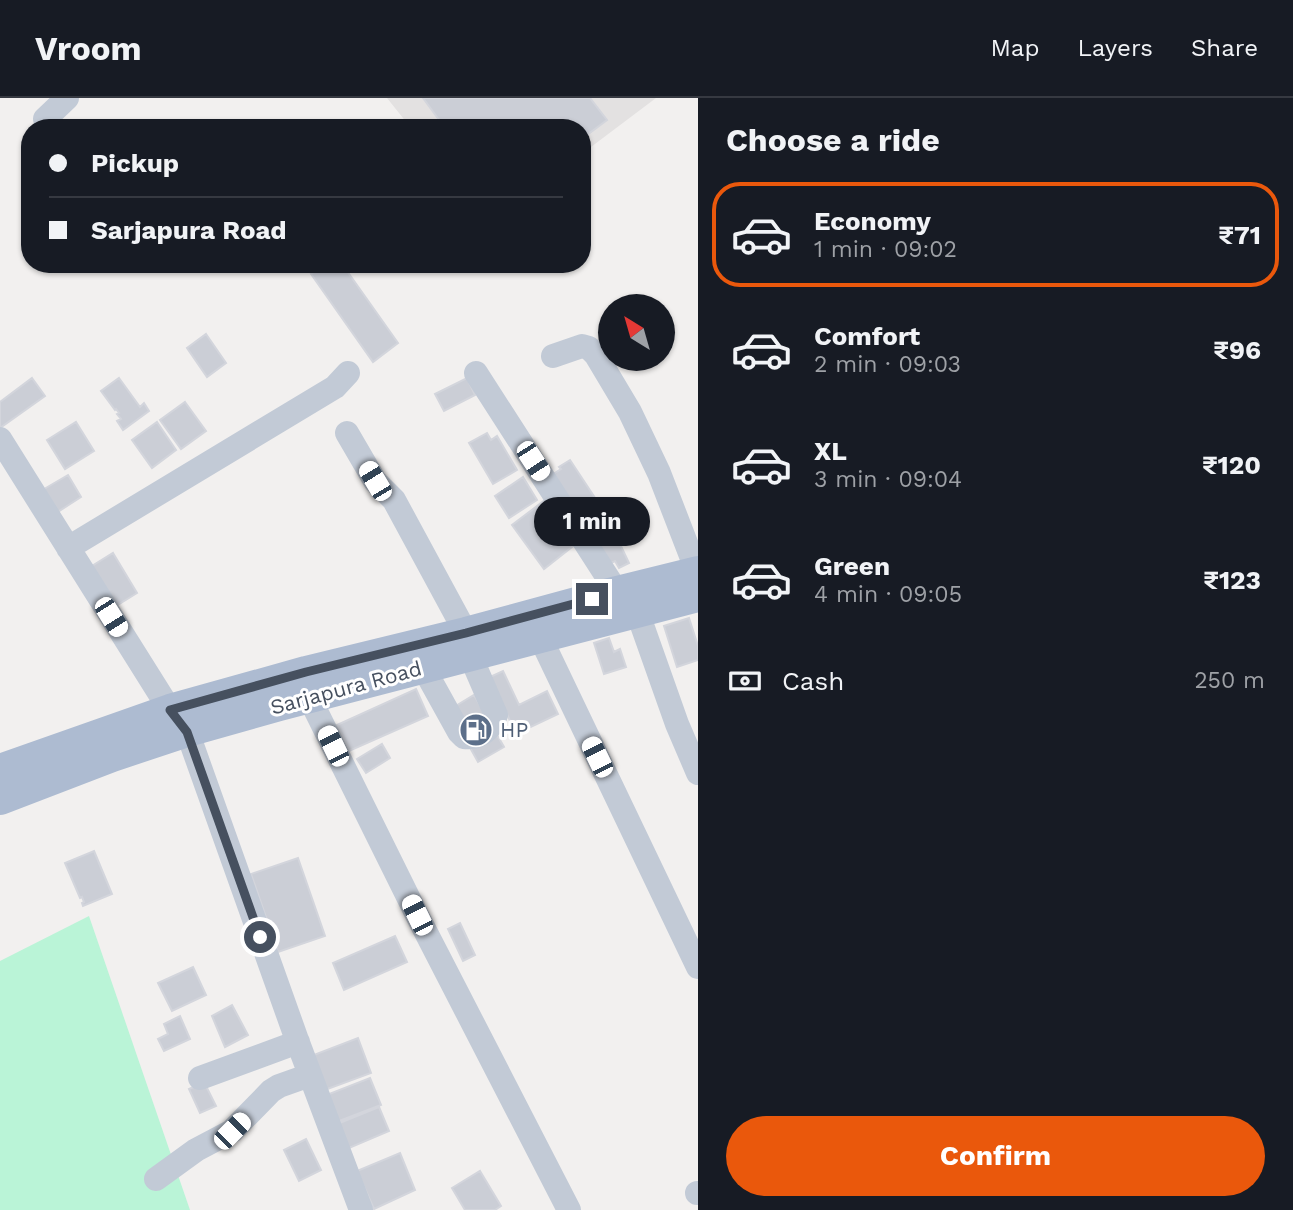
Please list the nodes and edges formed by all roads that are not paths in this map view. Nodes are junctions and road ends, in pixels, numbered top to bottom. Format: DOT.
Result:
graph roads {
  1 [pos="67,98"];
  2 [pos="45,119"];
  3 [pos="553,356"];
  4 [pos="348,373"];
  5 [pos="476,373"];
  6 [pos="346,433"];
  7 [pos="0,439"];
  8 [pos="68,548"];
  9 [pos="698,573"];
  10 [pos="698,596"];
  11 [pos="627,601"];
  12 [pos="540,637"];
  13 [pos="468,644"];
  14 [pos="423,667"];
  15 [pos="309,697"];
  16 [pos="178,721"];
  17 [pos="0,770"];
  18 [pos="698,773"];
  19 [pos="0,799"];
  20 [pos="698,967"];
  21 [pos="298,1042"];
  22 [pos="310,1075"];
  23 [pos="200,1078"];
  24 [pos="156,1179"];
  25 [pos="361,1210"];
  26 [pos="569,1210"];
  1 -- 2 [label="street"];
  3 -- 9 [label="street"];
  4 -- 8 [label="street"];
  5 -- 11 [label="street"];
  6 -- 13 [label="street"];
  7 -- 8 [label="street"];
  8 -- 16 [label="street"];
  9 -- 11 [label="main road, Sarjapura Road"];
  10 -- 11 [label="main road, Sarjapura Road"];
  11 -- 12 [label="main road, Sarjapura Road"];
  11 -- 13 [label="main road, Sarjapura Road"];
  11 -- 18 [label="street"];
  12 -- 13 [label="main road, Sarjapura Road"];
  12 -- 20 [label="street"];
  13 -- 14 [label="main road, Sarjapura Road"];
  13 -- 14 [label="street"];
  13 -- 16 [label="main road, Sarjapura Road"];
  14 -- 15 [label="main road, Sarjapura Road"];
  15 -- 16 [label="main road, Sarjapura Road"];
  15 -- 26 [label="street"];
  16 -- 17 [label="main road, Sarjapura Road"];
  16 -- 19 [label="main road, Sarjapura Road"];
  16 -- 21 [label="street"];
  21 -- 22 [label="street"];
  21 -- 23 [label="street"];
  22 -- 24 [label="street"];
  22 -- 25 [label="street"];
}
